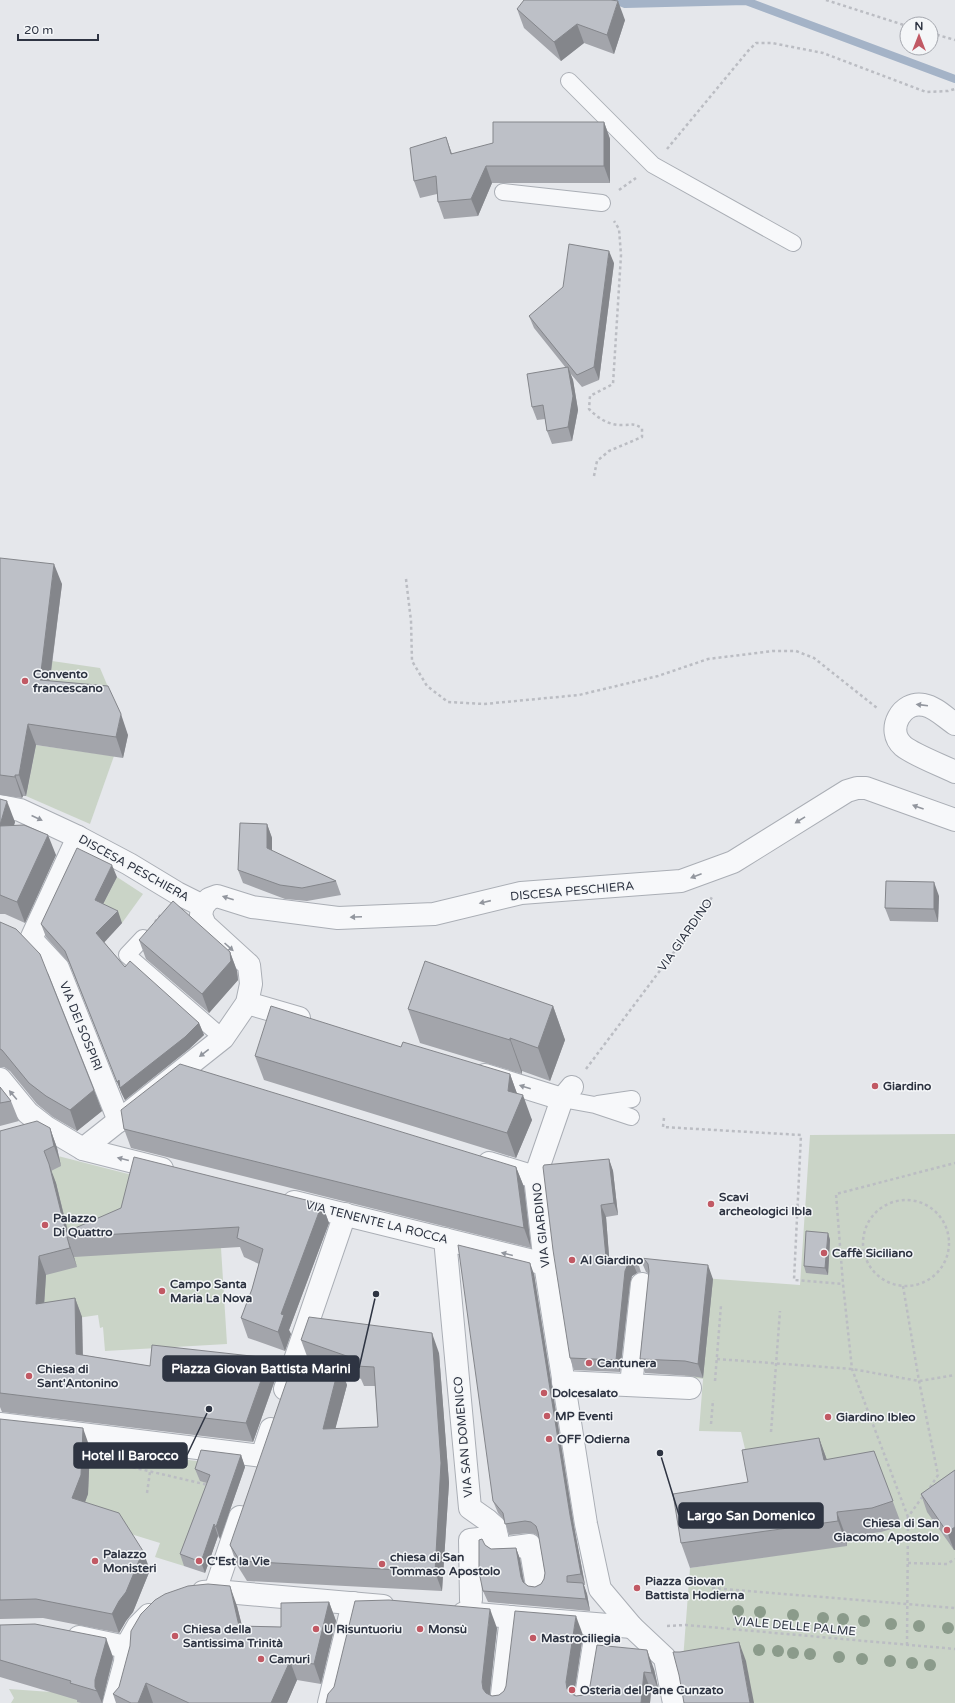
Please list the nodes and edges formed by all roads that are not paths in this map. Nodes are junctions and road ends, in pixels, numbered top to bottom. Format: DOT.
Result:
graph roads {
  1 [pos="569,81"];
  2 [pos="503,192"];
  3 [pos="602,203"];
  4 [pos="792,243"];
  5 [pos="955,724"];
  6 [pos="955,772"];
  7 [pos="0,806"];
  8 [pos="955,820"];
  9 [pos="78,837"];
  10 [pos="203,906"];
  11 [pos="142,938"];
  12 [pos="247,1003"];
  13 [pos="314,1023"];
  14 [pos="223,1038"];
  15 [pos="184,1069"];
  16 [pos="465,1069"];
  17 [pos="207,1076"];
  18 [pos="0,1079"];
  19 [pos="567,1093"];
  20 [pos="632,1099"];
  21 [pos="595,1105"];
  22 [pos="631,1117"];
  23 [pos="119,1121"];
  24 [pos="46,1127"];
  25 [pos="23,1133"];
  26 [pos="83,1149"];
  27 [pos="466,1156"];
  28 [pos="182,1174"];
  29 [pos="535,1177"];
  30 [pos="273,1196"];
  31 [pos="345,1214"];
  32 [pos="445,1239"];
  33 [pos="545,1264"];
  34 [pos="642,1284"];
  35 [pos="632,1379"];
  36 [pos="563,1382"];
  37 [pos="690,1388"];
  38 [pos="0,1424"];
  39 [pos="262,1456"];
  40 [pos="254,1478"];
  41 [pos="246,1501"];
  42 [pos="492,1528"];
  43 [pos="537,1586"];
  44 [pos="215,1591"];
  45 [pos="471,1600"];
  46 [pos="353,1603"];
  47 [pos="400,1607"];
  48 [pos="447,1611"];
  49 [pos="511,1617"];
  50 [pos="597,1625"];
  51 [pos="632,1627"];
  52 [pos="58,1634"];
  53 [pos="126,1647"];
  54 [pos="114,1703"];
  55 [pos="329,1703"];
  56 [pos="501,1703"];
  57 [pos="585,1703"];
  58 [pos="674,1703"];
  1 -- 4 [label="lane"];
  2 -- 3 [label="lane"];
  5 -- 6 [label="street, one-way"];
  7 -- 9 [label="street, DISCESA PESCHIERA, one-way"];
  8 -- 10 [label="street, DISCESA PESCHIERA, one-way"];
  9 -- 10 [label="street, DISCESA PESCHIERA"];
  9 -- 23 [label="street, VIA DEI SOSPIRI"];
  10 -- 12 [label="street, one-way"];
  11 -- 14 [label="lane"];
  12 -- 13 [label="street"];
  12 -- 14 [label="street"];
  14 -- 15 [label="street, one-way"];
  15 -- 17 [label="street"];
  15 -- 23 [label="street"];
  19 -- 16 [label="street, one-way"];
  24 -- 18 [label="street, one-way"];
  19 -- 21 [label="lane"];
  19 -- 29 [label="street, VIA GIARDINO"];
  20 -- 21 [label="lane"];
  21 -- 22 [label="lane"];
  23 -- 26 [label="street"];
  24 -- 25 [label="street"];
  24 -- 26 [label="street"];
  28 -- 26 [label="street, one-way"];
  27 -- 29 [label="street"];
  29 -- 33 [label="street, VIA GIARDINO"];
  30 -- 31 [label="street, VIA TENENTE LA ROCCA"];
  31 -- 32 [label="street, VIA TENENTE LA ROCCA"];
  31 -- 39 [label="street"];
  33 -- 32 [label="street, VIA TENENTE LA ROCCA, one-way"];
  32 -- 42 [label="street, VIA SAN DOMENICO"];
  33 -- 36 [label="street, VIA GIARDINO"];
  34 -- 35 [label="street"];
  35 -- 36 [label="street"];
  35 -- 37 [label="street"];
  36 -- 51 [label="street, VIA GIARDINO"];
  38 -- 39 [label="street"];
  39 -- 40 [label="street"];
  41 -- 44 [label="street"];
  42 -- 43 [label="street, VIA SAN DOMENICO"];
  42 -- 45 [label="street"];
  44 -- 46 [label="street"];
  44 -- 53 [label="street"];
  46 -- 47 [label="street"];
  46 -- 55 [label="street"];
  48 -- 49 [label="street"];
  49 -- 50 [label="street"];
  49 -- 56 [label="street"];
  50 -- 51 [label="street"];
  50 -- 57 [label="street"];
  51 -- 58 [label="street, VIA GIARDINO"];
  52 -- 53 [label="street"];
  53 -- 54 [label="street"];
}
